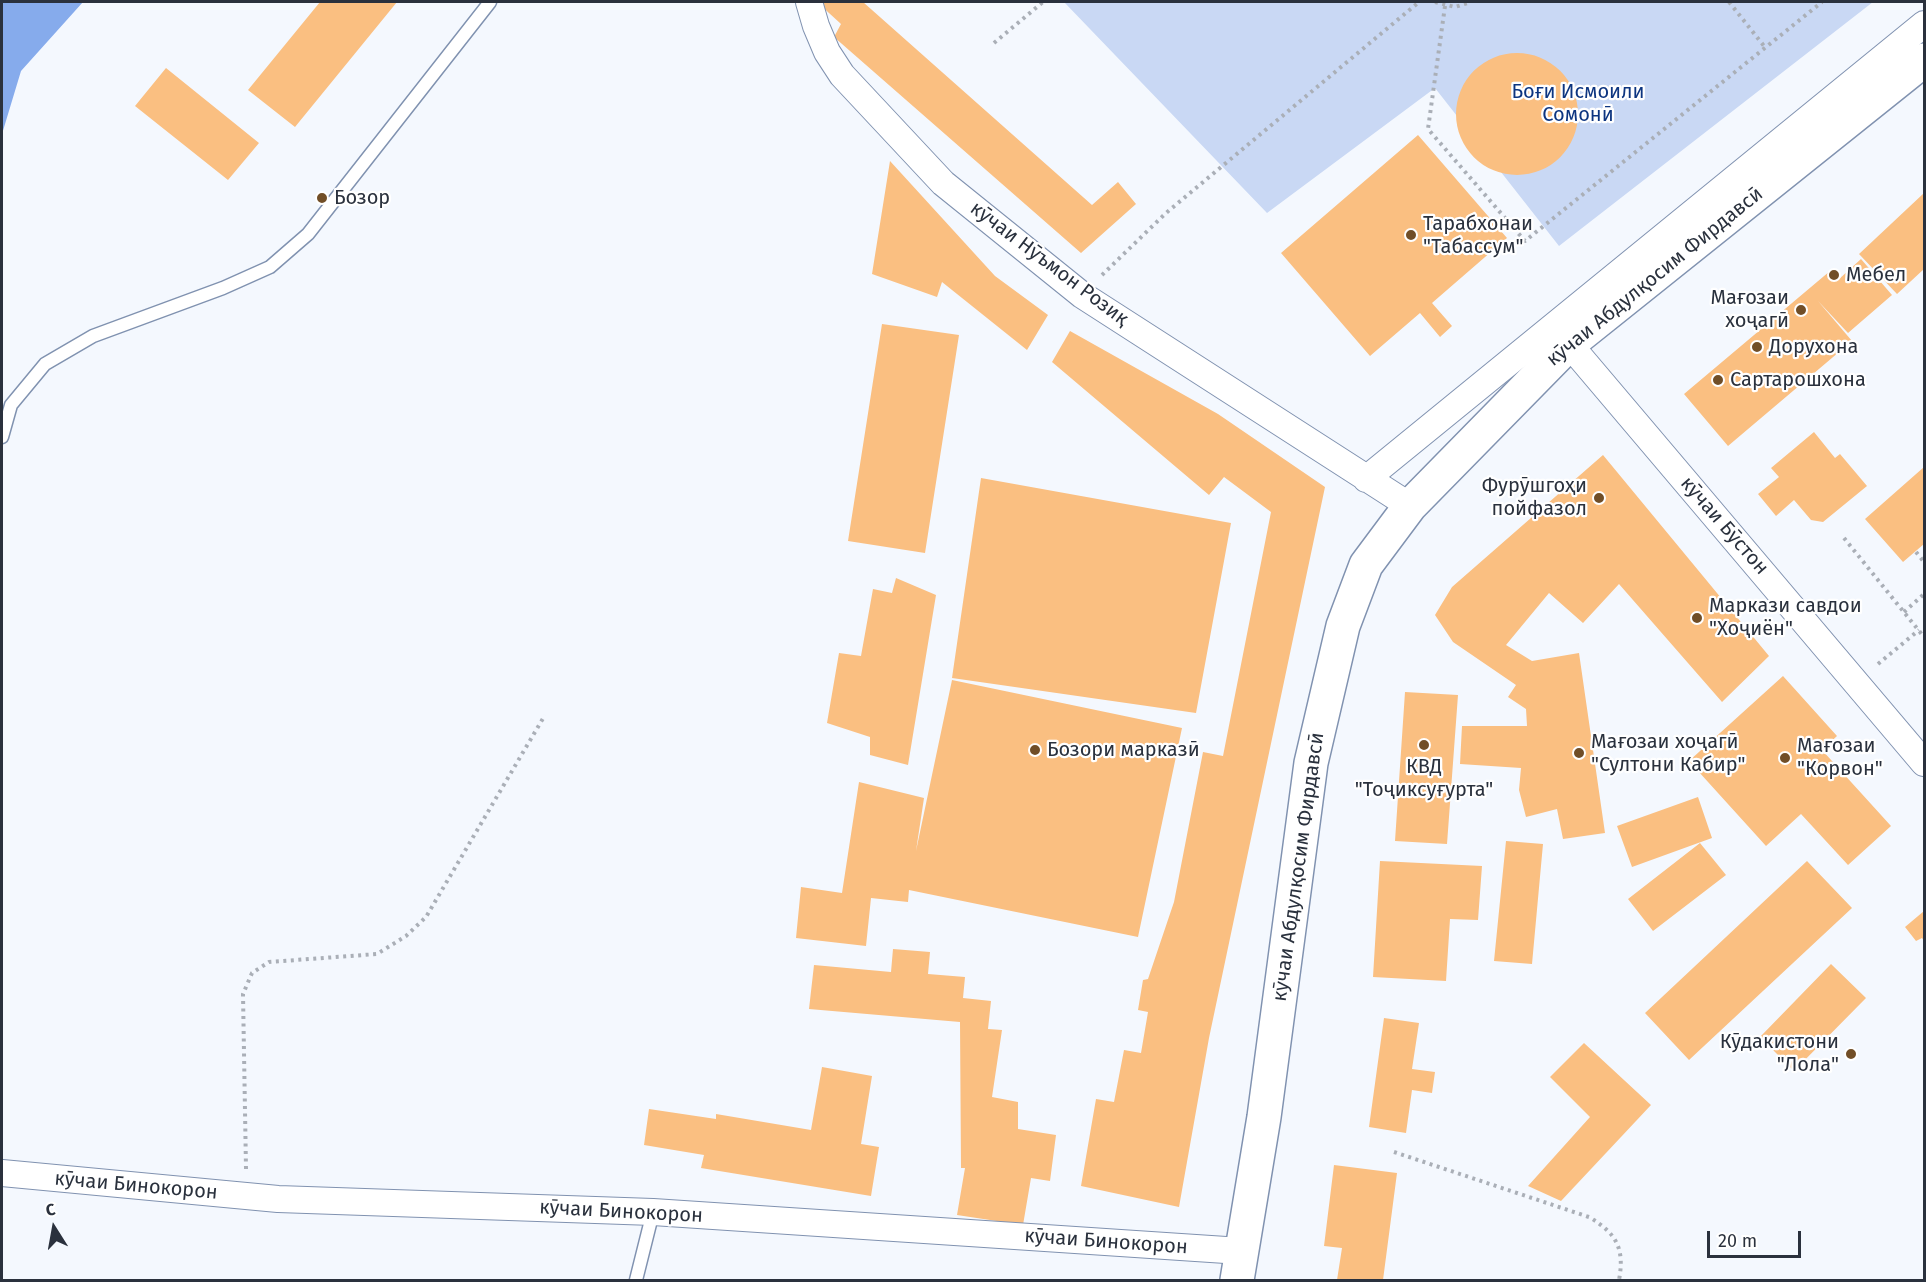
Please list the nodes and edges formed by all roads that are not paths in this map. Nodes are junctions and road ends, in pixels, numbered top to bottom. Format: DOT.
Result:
graph roads {
  1 [pos="490,2"];
  2 [pos="809,2"];
  3 [pos="1924,24"];
  4 [pos="1924,60"];
  5 [pos="1569,344"];
  6 [pos="2,437"];
  7 [pos="1366,479"];
  8 [pos="1410,506"];
  9 [pos="1924,763"];
  10 [pos="2,1173"];
  11 [pos="653,1212"];
  12 [pos="1239,1266"];
  13 [pos="636,1281"];
  1 -- 6 [label="lane"];
  2 -- 7 [label="street, кӯчаи Нӯъмон Розиқ"];
  3 -- 7 [label="street"];
  4 -- 5 [label="street, кӯчаи Абдулқосим Фирдавсӣ"];
  5 -- 8 [label="street, кӯчаи Абдулқосим Фирдавсӣ"];
  5 -- 9 [label="street, кӯчаи Бӯстон"];
  7 -- 8 [label="street, кӯчаи Нӯъмон Розиқ"];
  8 -- 12 [label="street, кӯчаи Абдулқосим Фирдавсӣ"];
  10 -- 11 [label="street, кӯчаи Бинокорон"];
  11 -- 12 [label="street, кӯчаи Бинокорон"];
  11 -- 13 [label="lane"];
}
